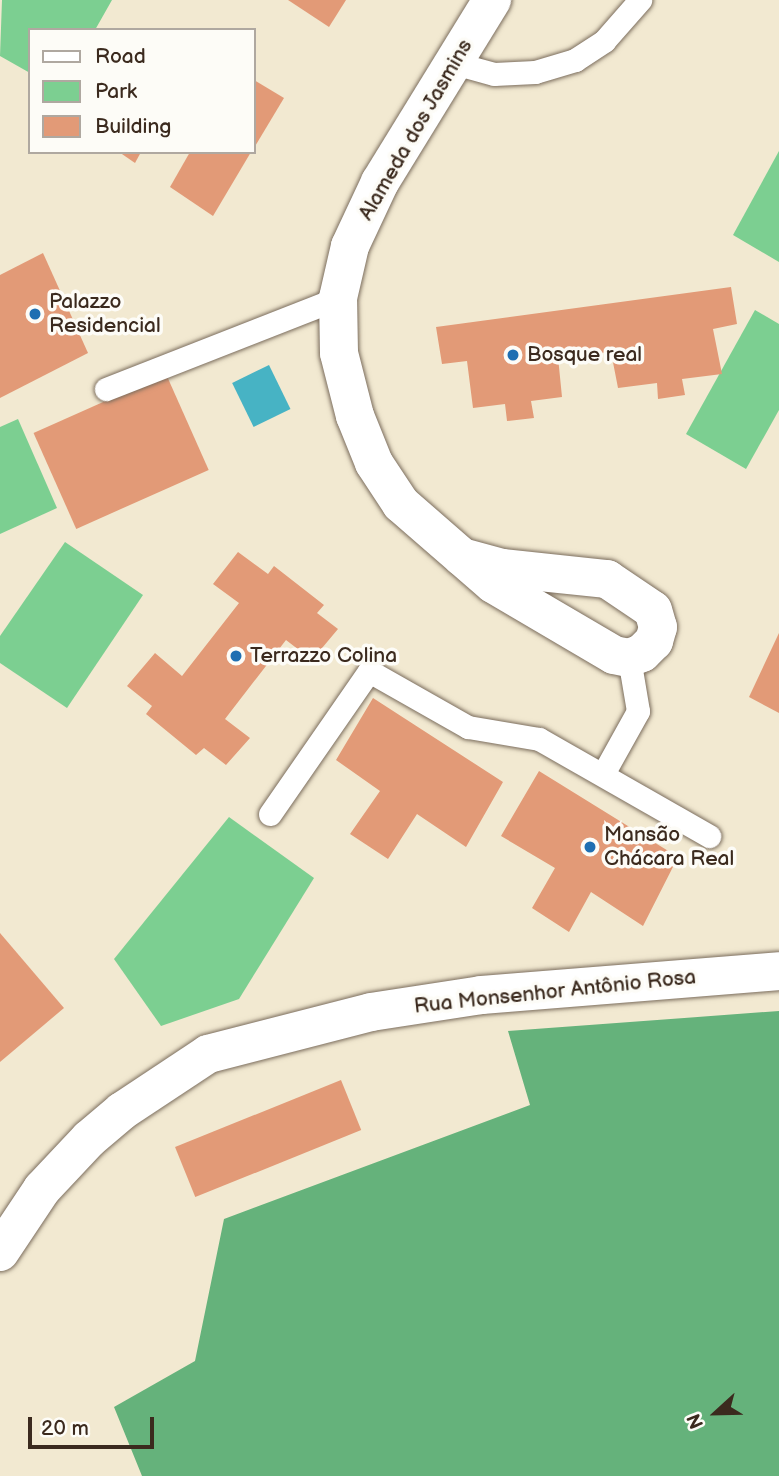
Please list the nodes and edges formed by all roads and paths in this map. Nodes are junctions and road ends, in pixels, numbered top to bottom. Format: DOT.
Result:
graph roads {
  1 [pos="492,0"];
  2 [pos="640,0"];
  3 [pos="454,63"];
  4 [pos="338,298"];
  5 [pos="106,389"];
  6 [pos="462,557"];
  7 [pos="566,573"];
  8 [pos="546,618"];
  9 [pos="629,658"];
  10 [pos="603,774"];
  11 [pos="270,814"];
  12 [pos="709,836"];
  13 [pos="779,971"];
  14 [pos="0,1252"];
  1 -- 3 [label="street, Alameda dos Jasmins"];
  2 -- 3 [label="lane"];
  3 -- 4 [label="street, Alameda dos Jasmins"];
  4 -- 5 [label="lane"];
  4 -- 6 [label="street, Alameda dos Jasmins"];
  6 -- 7 [label="street, Alameda dos Jasmins"];
  6 -- 8 [label="street, Alameda dos Jasmins"];
  7 -- 8 [label="street"];
  7 -- 9 [label="street, Alameda dos Jasmins"];
  8 -- 9 [label="street, Alameda dos Jasmins"];
  9 -- 10 [label="lane"];
  10 -- 11 [label="lane"];
  10 -- 12 [label="lane"];
  13 -- 14 [label="street, Rua Monsenhor Antônio Rosa"];
}
